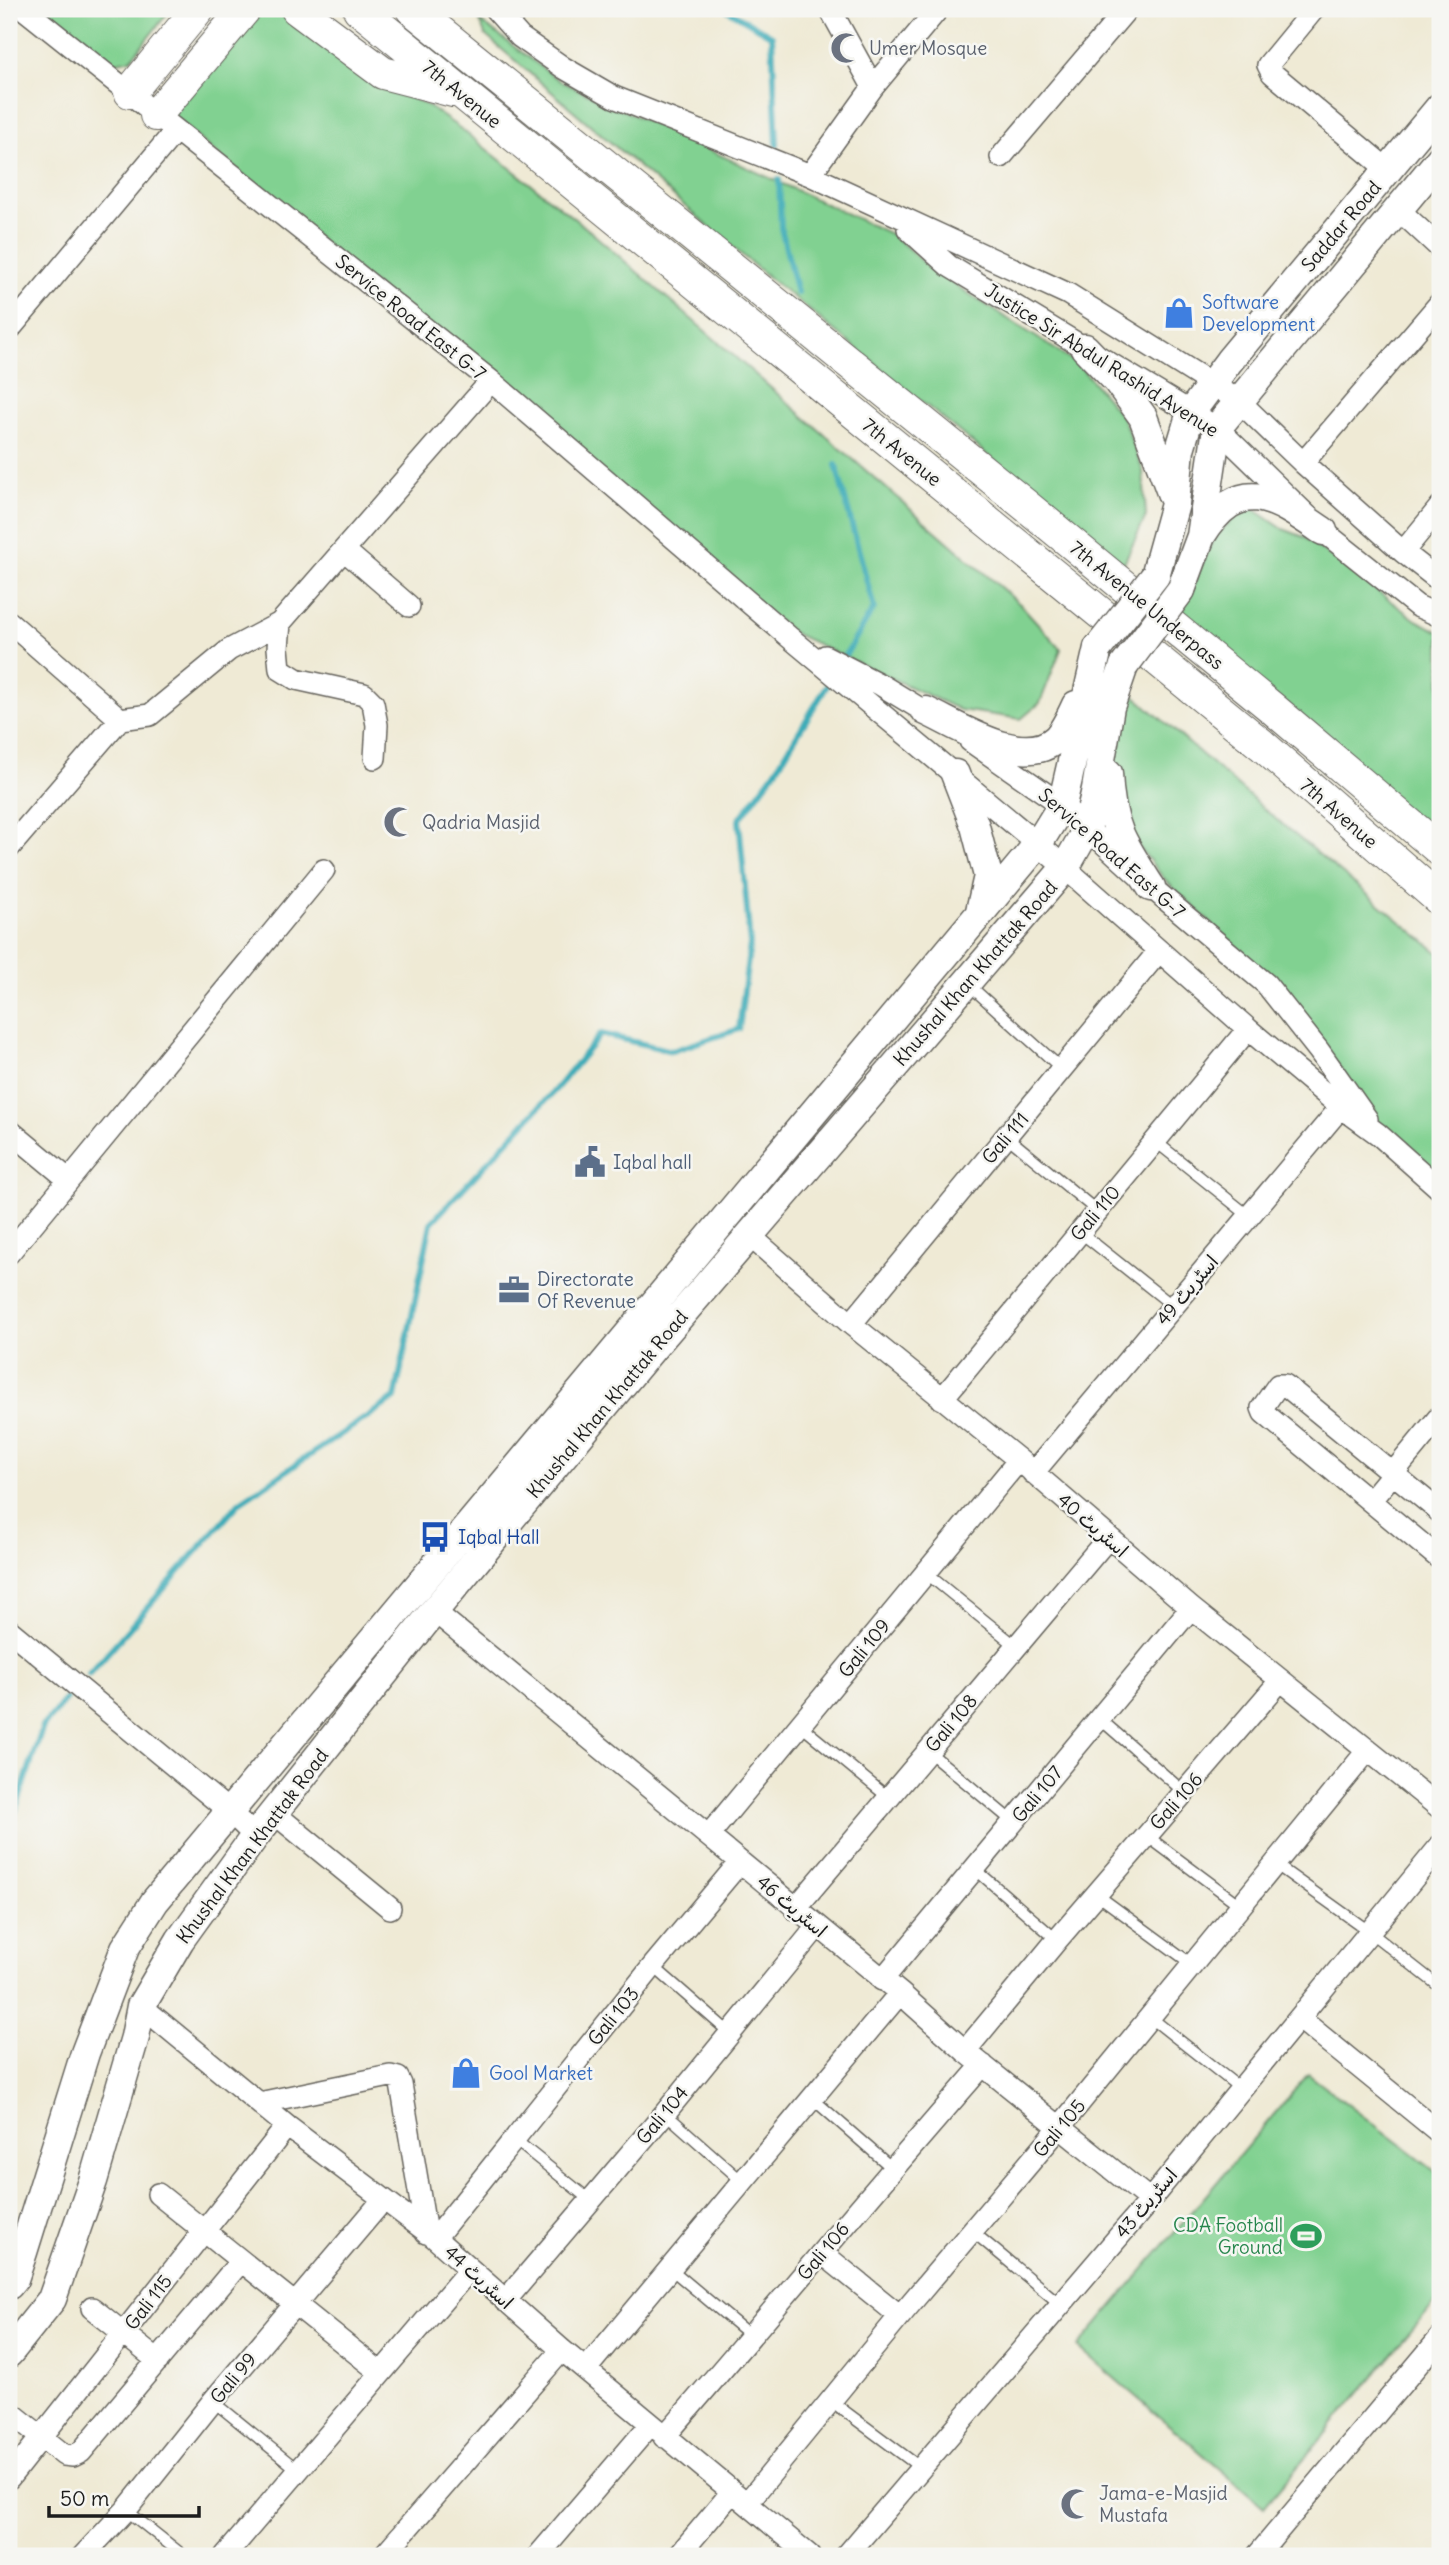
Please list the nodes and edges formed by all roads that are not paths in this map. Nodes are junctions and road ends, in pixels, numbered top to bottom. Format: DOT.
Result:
graph roads {
  1 [pos="24,9"];
  2 [pos="198,9"];
  3 [pos="245,9"];
  4 [pos="297,9"];
  5 [pos="359,9"];
  6 [pos="412,9"];
  7 [pos="446,9"];
  8 [pos="495,9"];
  9 [pos="830,9"];
  10 [pos="939,9"];
  11 [pos="1127,9"];
  12 [pos="1314,9"];
  13 [pos="489,73"];
  14 [pos="873,88"];
  15 [pos="130,92"];
  16 [pos="461,93"];
  17 [pos="1440,107"];
  18 [pos="166,122"];
  19 [pos="1001,157"];
  20 [pos="1440,159"];
  21 [pos="1388,170"];
  22 [pos="810,175"];
  23 [pos="1399,210"];
  24 [pos="891,213"];
  25 [pos="1440,248"];
  26 [pos="1440,303"];
  27 [pos="9,330"];
  28 [pos="1085,348"];
  29 [pos="491,381"];
  30 [pos="1213,383"];
  31 [pos="1240,401"];
  32 [pos="1191,411"];
  33 [pos="1217,428"];
  34 [pos="1303,463"];
  35 [pos="1024,504"];
  36 [pos="1175,504"];
  37 [pos="1440,507"];
  38 [pos="1323,531"];
  39 [pos="1201,536"];
  40 [pos="344,550"];
  41 [pos="1403,552"];
  42 [pos="1155,576"];
  43 [pos="1440,581"];
  44 [pos="410,606"];
  45 [pos="1440,616"];
  46 [pos="9,622"];
  47 [pos="280,623"];
  48 [pos="789,637"];
  49 [pos="1095,660"];
  50 [pos="1110,707"];
  51 [pos="1271,707"];
  52 [pos="926,711"];
  53 [pos="120,719"];
  54 [pos="375,758"];
  55 [pos="955,775"];
  56 [pos="1062,805"];
  57 [pos="1087,829"];
  58 [pos="1038,844"];
  59 [pos="9,848"];
  60 [pos="1440,850"];
  61 [pos="1065,868"];
  62 [pos="324,870"];
  63 [pos="1151,887"];
  64 [pos="1440,900"];
  65 [pos="980,914"];
  66 [pos="1159,951"];
  67 [pos="966,983"];
  68 [pos="1248,1028"];
  69 [pos="1062,1069"];
  70 [pos="1340,1107"];
  71 [pos="9,1130"];
  72 [pos="1378,1134"];
  73 [pos="1006,1136"];
  74 [pos="1154,1141"];
  75 [pos="69,1180"];
  76 [pos="1440,1189"];
  77 [pos="1097,1211"];
  78 [pos="1249,1216"];
  79 [pos="1080,1232"];
  80 [pos="750,1236"];
  81 [pos="9,1253"];
  82 [pos="1173,1306"];
  83 [pos="851,1324"];
  84 [pos="629,1333"];
  85 [pos="651,1350"];
  86 [pos="942,1399"];
  87 [pos="1440,1416"];
  88 [pos="1026,1467"];
  89 [pos="1394,1473"];
  90 [pos="1370,1501"];
  91 [pos="1440,1512"];
  92 [pos="1108,1538"];
  93 [pos="1440,1559"];
  94 [pos="926,1573"];
  95 [pos="1191,1608"];
  96 [pos="434,1611"];
  97 [pos="9,1630"];
  98 [pos="1016,1646"];
  99 [pos="1280,1681"];
  100 [pos="1100,1719"];
  101 [pos="800,1726"];
  102 [pos="1368,1750"];
  103 [pos="928,1751"];
  104 [pos="1184,1792"];
  105 [pos="889,1798"];
  106 [pos="1440,1808"];
  107 [pos="229,1811"];
  108 [pos="274,1813"];
  109 [pos="1013,1822"];
  110 [pos="709,1835"];
  111 [pos="255,1836"];
  112 [pos="1147,1836"];
  113 [pos="1440,1846"];
  114 [pos="740,1862"];
  115 [pos="1275,1864"];
  116 [pos="974,1868"];
  117 [pos="1096,1894"];
  118 [pos="1241,1906"];
  119 [pos="390,1908"];
  120 [pos="795,1909"];
  121 [pos="817,1927"];
  122 [pos="1370,1932"];
  123 [pos="1056,1940"];
  124 [pos="1193,1965"];
  125 [pos="653,1966"];
  126 [pos="882,1980"];
  127 [pos="1440,1987"];
  128 [pos="900,1993"];
  129 [pos="141,2006"];
  130 [pos="1150,2017"];
  131 [pos="1299,2018"];
  132 [pos="730,2034"];
  133 [pos="965,2051"];
  134 [pos="983,2065"];
  135 [pos="1241,2089"];
  136 [pos="813,2099"];
  137 [pos="258,2103"];
  138 [pos="664,2113"];
  139 [pos="287,2126"];
  140 [pos="1059,2128"];
  141 [pos="1440,2133"];
  142 [pos="514,2139"];
  143 [pos="892,2168"];
  144 [pos="744,2183"];
  145 [pos="158,2194"];
  146 [pos="383,2200"];
  147 [pos="1150,2200"];
  148 [pos="591,2201"];
  149 [pos="203,2230"];
  150 [pos="972,2231"];
  151 [pos="430,2235"];
  152 [pos="822,2253"];
  153 [pos="241,2261"];
  154 [pos="671,2269"];
  155 [pos="469,2270"];
  156 [pos="9,2285"];
  157 [pos="505,2301"];
  158 [pos="1060,2304"];
  159 [pos="295,2305"];
  160 [pos="92,2308"];
  161 [pos="900,2316"];
  162 [pos="124,2334"];
  163 [pos="752,2337"];
  164 [pos="1440,2338"];
  165 [pos="562,2350"];
  166 [pos="9,2353"];
  167 [pos="158,2361"];
  168 [pos="586,2369"];
  169 [pos="381,2373"];
  170 [pos="213,2401"];
  171 [pos="831,2401"];
  172 [pos="9,2411"];
  173 [pos="657,2431"];
  174 [pos="42,2438"];
  175 [pos="921,2468"];
  176 [pos="298,2470"];
  177 [pos="9,2479"];
  178 [pos="740,2498"];
  179 [pos="126,2510"];
  180 [pos="83,2556"];
  181 [pos="184,2556"];
  182 [pos="225,2556"];
  183 [pos="383,2556"];
  184 [pos="538,2556"];
  185 [pos="678,2556"];
  186 [pos="810,2556"];
  187 [pos="846,2556"];
  188 [pos="1258,2556"];
  1 -- 15 [label="street, Service Road East G-7"];
  2 -- 15 [label="main road"];
  3 -- 18 [label="main road"];
  4 -- 16 [label="main road"];
  5 -- 16 [label="main road, 7th Avenue"];
  6 -- 13 [label="main road, 7th Avenue"];
  7 -- 13 [label="main road"];
  8 -- 22 [label="street, Justice Sir Abdul Rashid Avenue"];
  9 -- 14 [label="street"];
  10 -- 14 [label="street"];
  11 -- 19 [label="street"];
  12 -- 21 [label="street"];
  13 -- 35 [label="main road, 7th Avenue"];
  14 -- 22 [label="street"];
  15 -- 18 [label="street, Service Road East G-7"];
  16 -- 64 [label="main road, 7th Avenue"];
  17 -- 21 [label="street, Saddar Road"];
  18 -- 27 [label="street"];
  18 -- 29 [label="street, Service Road East G-7"];
  20 -- 23 [label="street, Saddar Road"];
  21 -- 30 [label="street, Saddar Road"];
  22 -- 24 [label="street, Justice Sir Abdul Rashid Avenue"];
  23 -- 25 [label="street"];
  23 -- 31 [label="street, Saddar Road"];
  24 -- 28 [label="street, Justice Sir Abdul Rashid Avenue"];
  24 -- 30 [label="street, Justice Sir Abdul Rashid Avenue"];
  26 -- 34 [label="street"];
  28 -- 32 [label="street, Justice Sir Abdul Rashid Avenue"];
  28 -- 36 [label="street"];
  29 -- 40 [label="street"];
  29 -- 48 [label="street, Service Road East G-7"];
  30 -- 31 [label="street, Justice Sir Abdul Rashid Avenue"];
  30 -- 32 [label="street, Saddar Road"];
  31 -- 33 [label="street, Saddar Road"];
  31 -- 34 [label="street, Justice Sir Abdul Rashid Avenue"];
  32 -- 33 [label="street, Justice Sir Abdul Rashid Avenue"];
  32 -- 36 [label="street, Saddar Road"];
  33 -- 38 [label="street, Justice Sir Abdul Rashid Avenue"];
  33 -- 39 [label="street"];
  34 -- 41 [label="street, Justice Sir Abdul Rashid Avenue"];
  35 -- 51 [label="main road, 7th Avenue Underpass"];
  36 -- 42 [label="street, Saddar Road"];
  37 -- 41 [label="street"];
  38 -- 39 [label="street"];
  38 -- 45 [label="street, Justice Sir Abdul Rashid Avenue"];
  39 -- 50 [label="street, Khushal Khan Khattak Road, bridge"];
  40 -- 44 [label="street"];
  40 -- 47 [label="street"];
  41 -- 43 [label="street, Justice Sir Abdul Rashid Avenue"];
  42 -- 49 [label="street, Khushal Khan Khattak Road, bridge"];
  46 -- 53 [label="street"];
  47 -- 53 [label="street"];
  47 -- 54 [label="street"];
  48 -- 52 [label="street, Service Road East G-7"];
  48 -- 55 [label="street, Service Road East G-7"];
  49 -- 52 [label="street"];
  49 -- 56 [label="street, Khushal Khan Khattak Road"];
  50 -- 57 [label="street, Khushal Khan Khattak Road"];
  50 -- 63 [label="street"];
  51 -- 60 [label="main road, 7th Avenue"];
  52 -- 56 [label="street, Service Road East G-7"];
  53 -- 59 [label="street"];
  55 -- 58 [label="street, Service Road East G-7"];
  55 -- 65 [label="street"];
  56 -- 57 [label="street, Service Road East G-7"];
  56 -- 58 [label="street, Khushal Khan Khattak Road"];
  57 -- 61 [label="street, Khushal Khan Khattak Road"];
  57 -- 63 [label="street, Service Road East G-7"];
  58 -- 61 [label="street, Service Road East G-7"];
  58 -- 65 [label="street, Khushal Khan Khattak Road"];
  61 -- 66 [label="street, Service Road East G-7"];
  61 -- 67 [label="street, Khushal Khan Khattak Road"];
  62 -- 75 [label="street"];
  63 -- 72 [label="street, Service Road East G-7"];
  65 -- 84 [label="street, Khushal Khan Khattak Road"];
  66 -- 68 [label="street, Service Road East G-7"];
  66 -- 69 [label="street, Gali 111"];
  67 -- 69 [label="lane"];
  67 -- 80 [label="street, Khushal Khan Khattak Road"];
  68 -- 70 [label="street, Service Road East G-7"];
  68 -- 74 [label="street, Gali 110"];
  69 -- 73 [label="street, Gali 111"];
  70 -- 72 [label="street, Service Road East G-7"];
  70 -- 78 [label="street, اسٹریٹ 49"];
  71 -- 75 [label="street"];
  72 -- 76 [label="street, Service Road East G-7"];
  73 -- 77 [label="lane"];
  73 -- 83 [label="street, Gali 111"];
  74 -- 77 [label="street, Gali 110"];
  74 -- 78 [label="lane"];
  75 -- 81 [label="street"];
  77 -- 79 [label="street, Gali 110"];
  78 -- 82 [label="street, اسٹریٹ 49"];
  79 -- 82 [label="lane"];
  79 -- 86 [label="street, Gali 110"];
  80 -- 83 [label="street, اسٹریٹ 40"];
  80 -- 85 [label="street, Khushal Khan Khattak Road"];
  82 -- 88 [label="street, اسٹریٹ 49"];
  83 -- 86 [label="street, اسٹریٹ 40"];
  84 -- 85 [label="street"];
  84 -- 107 [label="street, Khushal Khan Khattak Road"];
  85 -- 96 [label="street, Khushal Khan Khattak Road"];
  86 -- 88 [label="street, اسٹریٹ 40"];
  87 -- 89 [label="street"];
  88 -- 92 [label="street, اسٹریٹ 40"];
  88 -- 94 [label="street, Gali 109"];
  89 -- 90 [label="street"];
  89 -- 90 [label="street"];
  89 -- 91 [label="street"];
  90 -- 93 [label="street"];
  92 -- 95 [label="street, اسٹریٹ 40"];
  92 -- 98 [label="street, Gali 108"];
  94 -- 98 [label="lane"];
  94 -- 101 [label="street, Gali 109"];
  95 -- 99 [label="street, اسٹریٹ 40"];
  95 -- 100 [label="street, Gali 107"];
  96 -- 108 [label="street, Khushal Khan Khattak Road"];
  96 -- 110 [label="street, اسٹریٹ 46"];
  97 -- 107 [label="street"];
  98 -- 103 [label="street, Gali 108"];
  99 -- 102 [label="street, اسٹریٹ 40"];
  99 -- 104 [label="street, Gali 106"];
  100 -- 104 [label="lane"];
  100 -- 109 [label="street, Gali 107"];
  101 -- 105 [label="lane"];
  101 -- 110 [label="street, Gali 109"];
  102 -- 106 [label="street, اسٹریٹ 40"];
  102 -- 115 [label="street, Gali 105"];
  103 -- 105 [label="street, Gali 108"];
  103 -- 109 [label="lane"];
  104 -- 112 [label="street, Gali 106"];
  105 -- 120 [label="street, Gali 108"];
  107 -- 111 [label="street"];
  107 -- 156 [label="street, Khushal Khan Khattak Road"];
  108 -- 111 [label="street, Khushal Khan Khattak Road"];
  108 -- 119 [label="street"];
  109 -- 116 [label="street, Gali 107"];
  110 -- 114 [label="street, اسٹریٹ 46"];
  111 -- 129 [label="street, Khushal Khan Khattak Road"];
  112 -- 117 [label="street, Gali 106"];
  112 -- 118 [label="lane"];
  113 -- 122 [label="street, اسٹریٹ 43"];
  114 -- 120 [label="street, اسٹریٹ 46"];
  114 -- 125 [label="street, Gali 103"];
  115 -- 118 [label="street, Gali 105"];
  115 -- 122 [label="lane"];
  116 -- 123 [label="lane"];
  116 -- 126 [label="street, Gali 107"];
  117 -- 123 [label="street, Gali 106"];
  117 -- 124 [label="lane"];
  118 -- 124 [label="street, Gali 105"];
  120 -- 121 [label="street, اسٹریٹ 46"];
  121 -- 126 [label="street, اسٹریٹ 46"];
  121 -- 132 [label="street, Gali 104"];
  122 -- 127 [label="lane"];
  122 -- 131 [label="street, اسٹریٹ 43"];
  123 -- 133 [label="street, Gali 106"];
  124 -- 130 [label="street, Gali 105"];
  125 -- 132 [label="lane"];
  125 -- 142 [label="street, Gali 103"];
  126 -- 128 [label="street, اسٹریٹ 46"];
  128 -- 133 [label="street, اسٹریٹ 46"];
  128 -- 136 [label="street"];
  129 -- 137 [label="street, اسٹریٹ 44"];
  129 -- 166 [label="street, Khushal Khan Khattak Road"];
  130 -- 135 [label="lane"];
  130 -- 140 [label="street, Gali 105"];
  131 -- 135 [label="street, اسٹریٹ 43"];
  131 -- 141 [label="street"];
  132 -- 138 [label="street, Gali 104"];
  133 -- 134 [label="street, اسٹریٹ 46"];
  134 -- 140 [label="street, اسٹریٹ 46"];
  134 -- 143 [label="street, Gali 106"];
  135 -- 147 [label="street, اسٹریٹ 43"];
  136 -- 143 [label="lane"];
  136 -- 144 [label="street"];
  137 -- 139 [label="street, اسٹریٹ 44"];
  137 -- 151 [label="street"];
  138 -- 144 [label="lane"];
  138 -- 148 [label="street, Gali 104"];
  139 -- 146 [label="street, اسٹریٹ 44"];
  139 -- 149 [label="street, Gali 115"];
  140 -- 147 [label="street, اسٹریٹ 46"];
  140 -- 150 [label="street, Gali 105"];
  142 -- 148 [label="lane"];
  142 -- 151 [label="street, Gali 103"];
  143 -- 152 [label="street, Gali 106"];
  144 -- 154 [label="street"];
  145 -- 149 [label="street"];
  146 -- 151 [label="street, اسٹریٹ 44"];
  146 -- 159 [label="street, Gali 99"];
  147 -- 158 [label="street, اسٹریٹ 43"];
  148 -- 157 [label="street, Gali 104"];
  149 -- 153 [label="street"];
  149 -- 162 [label="street, Gali 115"];
  150 -- 158 [label="lane"];
  150 -- 161 [label="street, Gali 105"];
  151 -- 155 [label="street, اسٹریٹ 44"];
  152 -- 161 [label="street"];
  152 -- 163 [label="street, Gali 106"];
  153 -- 159 [label="street"];
  153 -- 167 [label="street"];
  154 -- 163 [label="lane"];
  154 -- 168 [label="street"];
  155 -- 157 [label="street, اسٹریٹ 44"];
  155 -- 169 [label="street"];
  157 -- 165 [label="street, اسٹریٹ 44"];
  158 -- 175 [label="street, اسٹریٹ 43"];
  159 -- 169 [label="street"];
  159 -- 170 [label="street, Gali 99"];
  160 -- 162 [label="street"];
  161 -- 171 [label="street, Gali 105"];
  162 -- 167 [label="street"];
  162 -- 174 [label="street, Gali 115"];
  163 -- 173 [label="street, Gali 106"];
  164 -- 188 [label="street"];
  165 -- 168 [label="street, اسٹریٹ 44"];
  165 -- 183 [label="street"];
  167 -- 174 [label="street"];
  168 -- 173 [label="street, اسٹریٹ 44"];
  169 -- 176 [label="street"];
  170 -- 176 [label="lane"];
  170 -- 179 [label="street, Gali 99"];
  171 -- 175 [label="lane"];
  171 -- 178 [label="street, Gali 105"];
  172 -- 174 [label="street"];
  173 -- 178 [label="street, اسٹریٹ 44"];
  173 -- 184 [label="street, Gali 106"];
  174 -- 177 [label="street, Gali 115"];
  175 -- 187 [label="street, اسٹریٹ 43"];
  176 -- 182 [label="street"];
  178 -- 185 [label="street, Gali 105"];
  178 -- 186 [label="street, اسٹریٹ 44"];
  179 -- 180 [label="street, Gali 99"];
  179 -- 181 [label="lane"];
}
